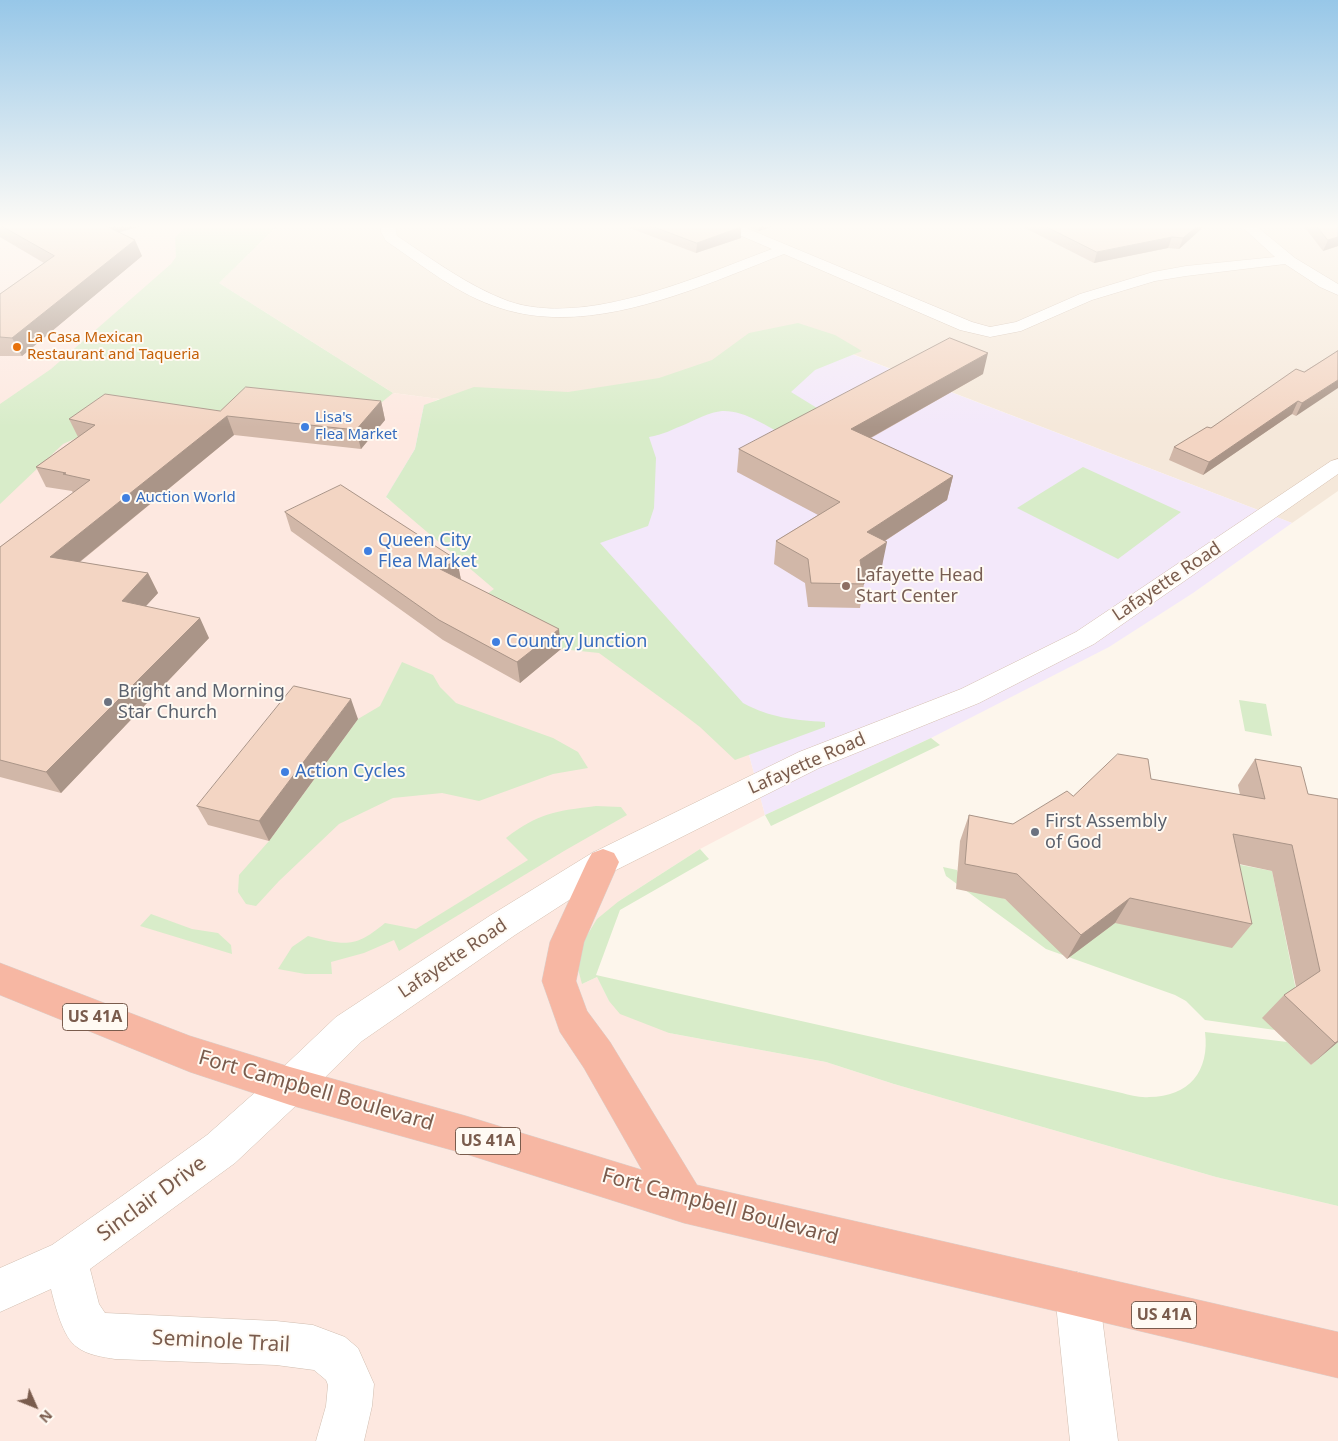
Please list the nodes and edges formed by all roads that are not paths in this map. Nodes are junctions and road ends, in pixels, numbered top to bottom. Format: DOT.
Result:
graph roads {
  1 [pos="478,292"];
  2 [pos="663,292"];
  3 [pos="887,292"];
  4 [pos="1102,292"];
  5 [pos="1338,465"];
  6 [pos="603,862"];
  7 [pos="0,979"];
  8 [pos="290,1086"];
  9 [pos="684,1203"];
  10 [pos="66,1260"];
  11 [pos="0,1290"];
  12 [pos="1077,1294"];
  13 [pos="1338,1355"];
  14 [pos="340,1441"];
  15 [pos="1094,1441"];
  1 -- 2 [label="street"];
  3 -- 4 [label="street"];
  5 -- 6 [label="street, Lafayette Road"];
  6 -- 8 [label="street, Lafayette Road"];
  6 -- 9 [label="highway"];
  7 -- 8 [label="highway, Fort Campbell Boulevard / US 41A"];
  8 -- 9 [label="highway, Fort Campbell Boulevard / US 41A"];
  8 -- 10 [label="street, Sinclair Drive"];
  9 -- 12 [label="highway, Fort Campbell Boulevard / US 41A"];
  10 -- 11 [label="street, Sinclair Drive"];
  10 -- 14 [label="street, Seminole Trail"];
  12 -- 13 [label="highway, Fort Campbell Boulevard / US 41A"];
  12 -- 15 [label="street"];
}
